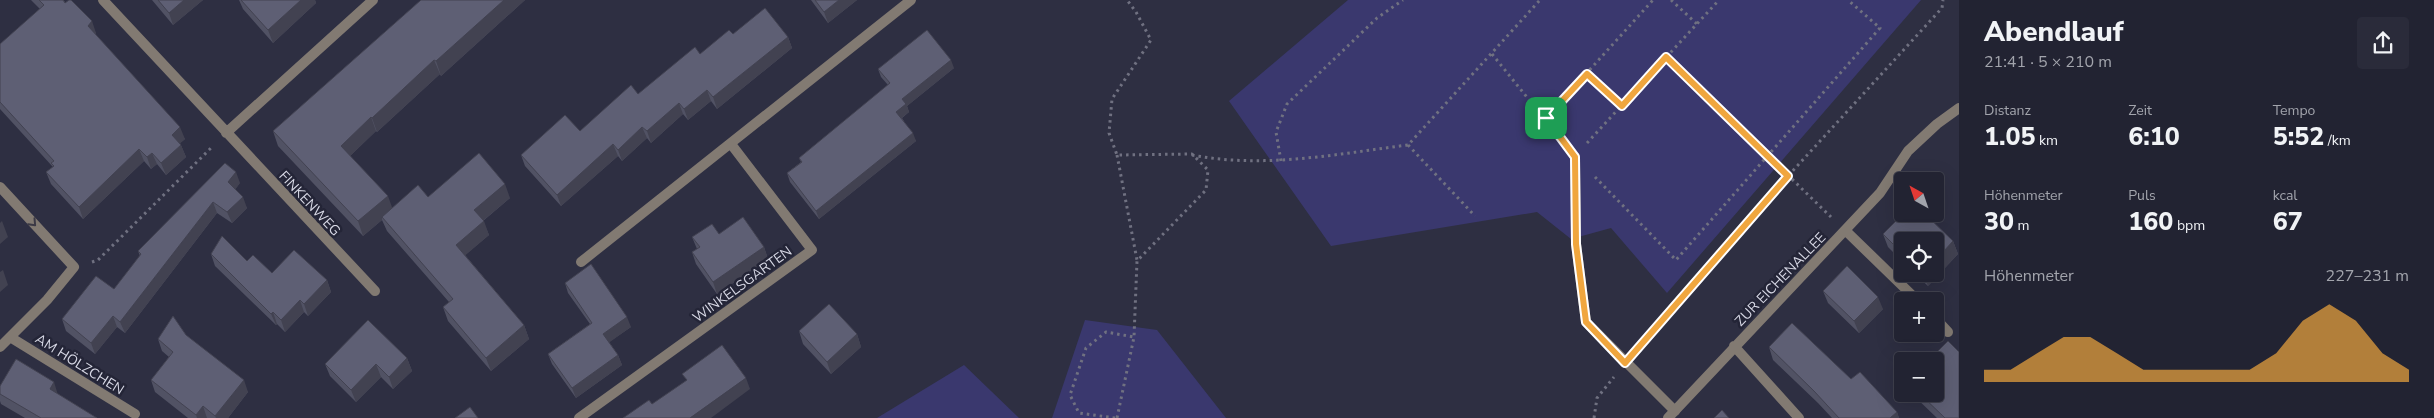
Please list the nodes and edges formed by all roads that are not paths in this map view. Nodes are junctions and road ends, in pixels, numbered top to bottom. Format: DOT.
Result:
graph roads {
  1 [pos="104,0"];
  2 [pos="373,0"];
  3 [pos="911,0"];
  4 [pos="1959,108"];
  5 [pos="226,133"];
  6 [pos="731,144"];
  7 [pos="1575,157"];
  8 [pos="0,187"];
  9 [pos="1846,230"];
  10 [pos="581,262"];
  11 [pos="375,291"];
  12 [pos="1909,292"];
  13 [pos="1944,328"];
  14 [pos="1948,332"];
  15 [pos="10,337"];
  16 [pos="1734,346"];
  17 [pos="0,347"];
  18 [pos="135,414"];
  19 [pos="1671,415"];
  20 [pos="579,418"];
  21 [pos="1799,418"];
  1 -- 5 [label="street, FINKENWEG"];
  2 -- 5 [label="street"];
  3 -- 6 [label="street"];
  4 -- 9 [label="street, ZUR EICHENALLEE"];
  5 -- 11 [label="street, FINKENWEG"];
  6 -- 10 [label="street"];
  6 -- 20 [label="street, WINKELSGARTEN"];
  7 -- 19 [label="street"];
  8 -- 15 [label="street, AM HÖLZCHEN, one-way"];
  9 -- 12 [label="street, ZUR EICHENALLEE"];
  9 -- 16 [label="street, ZUR EICHENALLEE"];
  13 -- 14 [label="street"];
  15 -- 17 [label="street, AM HÖLZCHEN"];
  15 -- 18 [label="street, AM HÖLZCHEN"];
  16 -- 19 [label="street, ZUR EICHENALLEE"];
  16 -- 21 [label="street, ZUR EICHENALLEE"];
}
